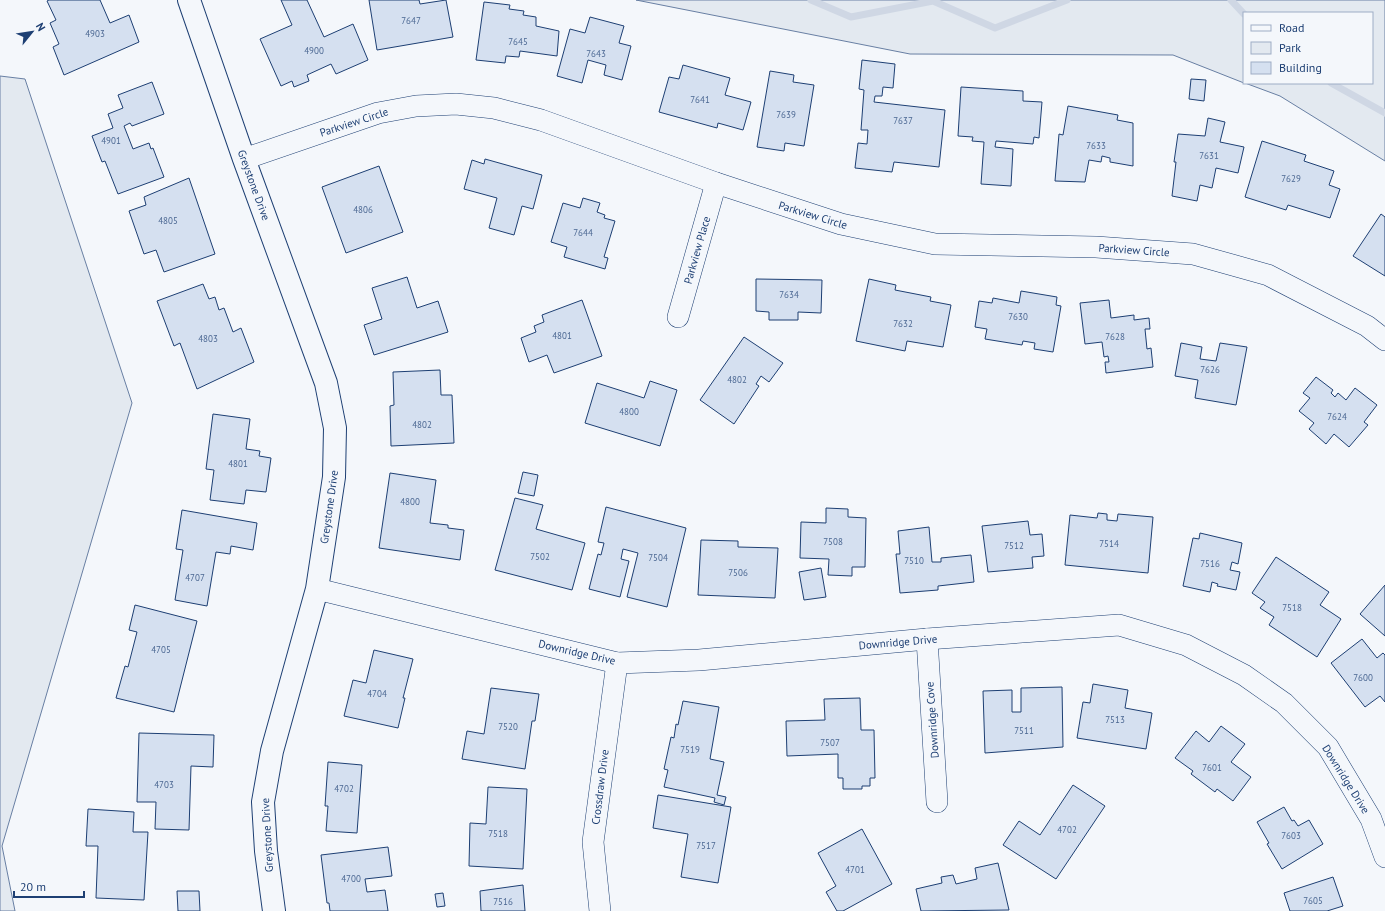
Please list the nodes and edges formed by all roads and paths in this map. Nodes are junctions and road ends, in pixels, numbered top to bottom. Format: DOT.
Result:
graph roads {
  1 [pos="189,0"];
  2 [pos="244,159"];
  3 [pos="716,183"];
  4 [pos="678,317"];
  5 [pos="1385,340"];
  6 [pos="317,589"];
  7 [pos="927,638"];
  8 [pos="617,663"];
  9 [pos="937,802"];
  10 [pos="1385,857"];
  11 [pos="274,911"];
  12 [pos="600,911"];
  1 -- 2 [label="street, Greystone Drive"];
  2 -- 3 [label="street, Parkview Circle"];
  2 -- 6 [label="street, Greystone Drive"];
  3 -- 4 [label="street, Parkview Place"];
  3 -- 5 [label="street, Parkview Circle"];
  6 -- 8 [label="street, Downridge Drive"];
  6 -- 11 [label="street, Greystone Drive"];
  7 -- 8 [label="street, Downridge Drive"];
  7 -- 9 [label="street, Downridge Cove"];
  7 -- 10 [label="street, Downridge Drive"];
  8 -- 12 [label="street, Crossdraw Drive"];
}
